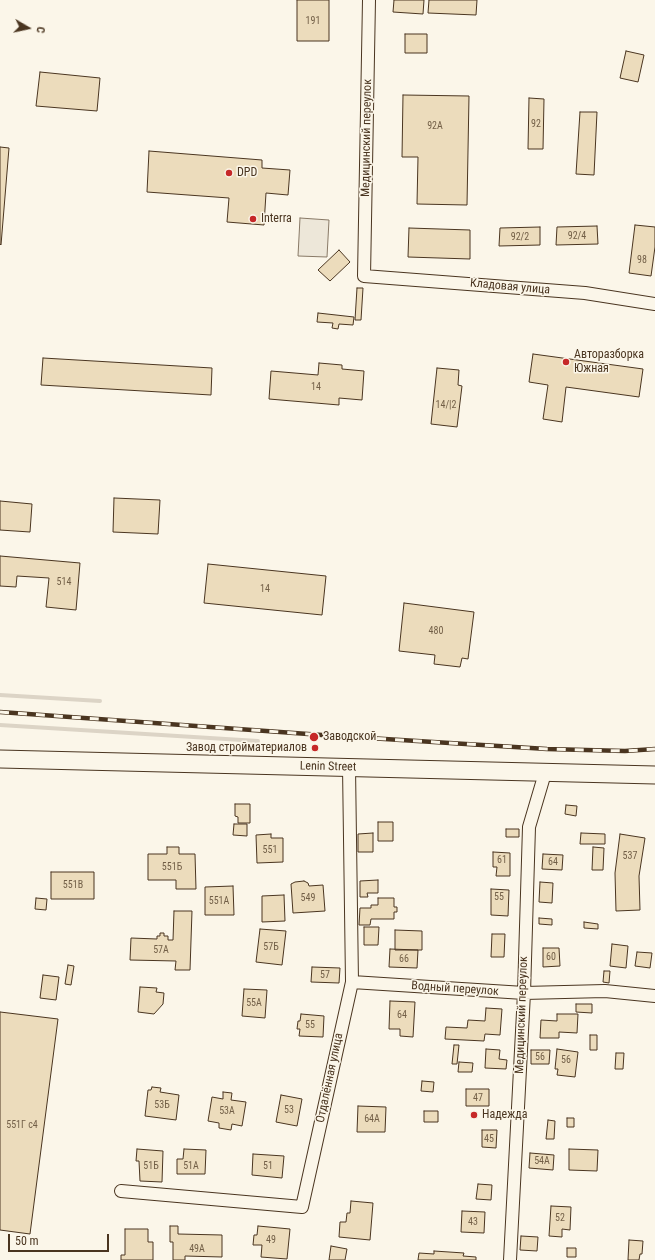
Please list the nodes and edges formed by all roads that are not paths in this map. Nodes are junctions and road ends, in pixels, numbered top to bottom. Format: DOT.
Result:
graph roads {
  1 [pos="369,0"];
  2 [pos="364,276"];
  3 [pos="655,304"];
  4 [pos="0,759"];
  5 [pos="349,767"];
  6 [pos="545,773"];
  7 [pos="655,775"];
  8 [pos="352,982"];
  9 [pos="524,993"];
  10 [pos="655,996"];
  11 [pos="121,1191"];
  12 [pos="510,1260"];
  1 -- 2 [label="street, Медицинский переулок"];
  2 -- 3 [label="street, Кладовая улица"];
  4 -- 5 [label="main road, Lenin Street"];
  5 -- 6 [label="main road, Lenin Street"];
  5 -- 8 [label="street, Отдалённая улица"];
  6 -- 7 [label="main road, Lenin Street"];
  6 -- 9 [label="street, Медицинский переулок"];
  8 -- 9 [label="street, Водный переулок"];
  8 -- 11 [label="street, Отдалённая улица"];
  9 -- 10 [label="street, Водный переулок"];
  9 -- 12 [label="street, Медицинский переулок"];
}
